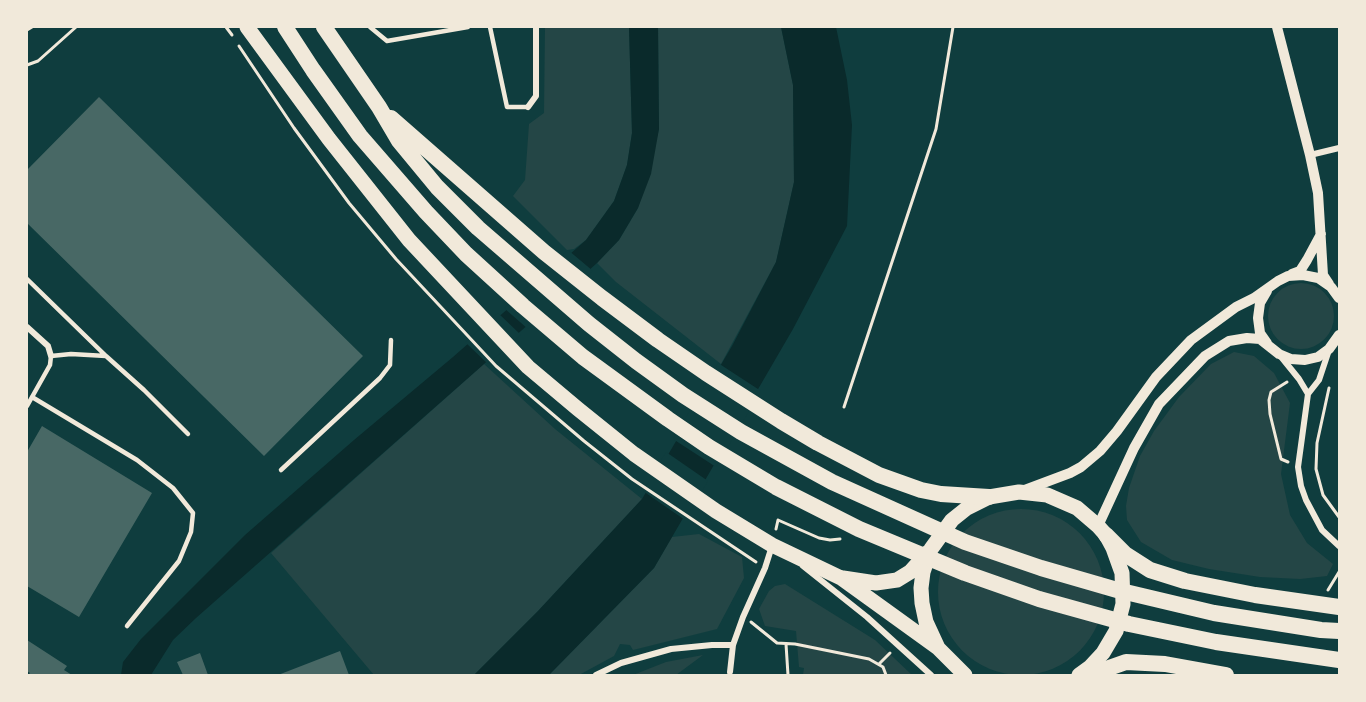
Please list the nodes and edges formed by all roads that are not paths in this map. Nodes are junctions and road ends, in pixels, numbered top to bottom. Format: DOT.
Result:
graph roads {
  1 [pos="247,27"];
  2 [pos="261,27"];
  3 [pos="285,27"];
  4 [pos="324,27"];
  5 [pos="369,27"];
  6 [pos="468,27"];
  7 [pos="490,27"];
  8 [pos="536,27"];
  9 [pos="1277,27"];
  10 [pos="289,84"];
  11 [pos="379,107"];
  12 [pos="528,107"];
  13 [pos="1339,148"];
  14 [pos="1310,155"];
  15 [pos="1321,234"];
  16 [pos="1283,278"];
  17 [pos="27,279"];
  18 [pos="1331,287"];
  19 [pos="1339,298"];
  20 [pos="27,327"];
  21 [pos="1339,335"];
  22 [pos="391,340"];
  23 [pos="1268,345"];
  24 [pos="1329,349"];
  25 [pos="1279,354"];
  26 [pos="51,356"];
  27 [pos="106,356"];
  28 [pos="1308,394"];
  29 [pos="32,397"];
  30 [pos="27,406"];
  31 [pos="188,434"];
  32 [pos="281,470"];
  33 [pos="1019,492"];
  34 [pos="989,497"];
  35 [pos="1102,531"];
  36 [pos="1339,546"];
  37 [pos="778,548"];
  38 [pos="931,549"];
  39 [pos="840,578"];
  40 [pos="1339,607"];
  41 [pos="128,626"];
  42 [pos="1339,632"];
  43 [pos="733,645"];
  44 [pos="938,648"];
  45 [pos="1339,660"];
  46 [pos="729,674"];
  47 [pos="596,675"];
  48 [pos="931,675"];
  49 [pos="964,675"];
  50 [pos="1079,675"];
  51 [pos="1089,675"];
  52 [pos="1227,675"];
  1 -- 10 [label="main road"];
  2 -- 10 [label="main road"];
  3 -- 45 [label="highway"];
  4 -- 11 [label="highway"];
  5 -- 6 [label="lane"];
  7 -- 12 [label="lane"];
  8 -- 12 [label="street"];
  9 -- 14 [label="street"];
  10 -- 37 [label="main road"];
  11 -- 34 [label="highway"];
  11 -- 42 [label="highway"];
  13 -- 14 [label="street"];
  14 -- 15 [label="street"];
  15 -- 16 [label="street"];
  15 -- 18 [label="street"];
  16 -- 18 [label="street"];
  16 -- 23 [label="street"];
  16 -- 33 [label="street"];
  17 -- 27 [label="lane"];
  18 -- 19 [label="street"];
  20 -- 26 [label="street"];
  21 -- 24 [label="street"];
  22 -- 32 [label="lane"];
  23 -- 25 [label="street"];
  23 -- 35 [label="street"];
  24 -- 25 [label="street"];
  24 -- 28 [label="street"];
  25 -- 28 [label="street"];
  26 -- 27 [label="lane"];
  26 -- 29 [label="lane"];
  27 -- 31 [label="lane"];
  28 -- 36 [label="street"];
  29 -- 30 [label="lane"];
  29 -- 41 [label="lane"];
  33 -- 34 [label="main road"];
  33 -- 35 [label="main road"];
  34 -- 38 [label="main road"];
  35 -- 40 [label="highway"];
  35 -- 50 [label="main road"];
  37 -- 39 [label="main road"];
  37 -- 43 [label="street"];
  37 -- 48 [label="street"];
  38 -- 39 [label="main road"];
  38 -- 44 [label="main road"];
  39 -- 44 [label="main road"];
  43 -- 46 [label="street"];
  43 -- 47 [label="street"];
  44 -- 49 [label="main road"];
  51 -- 52 [label="highway"];
}
